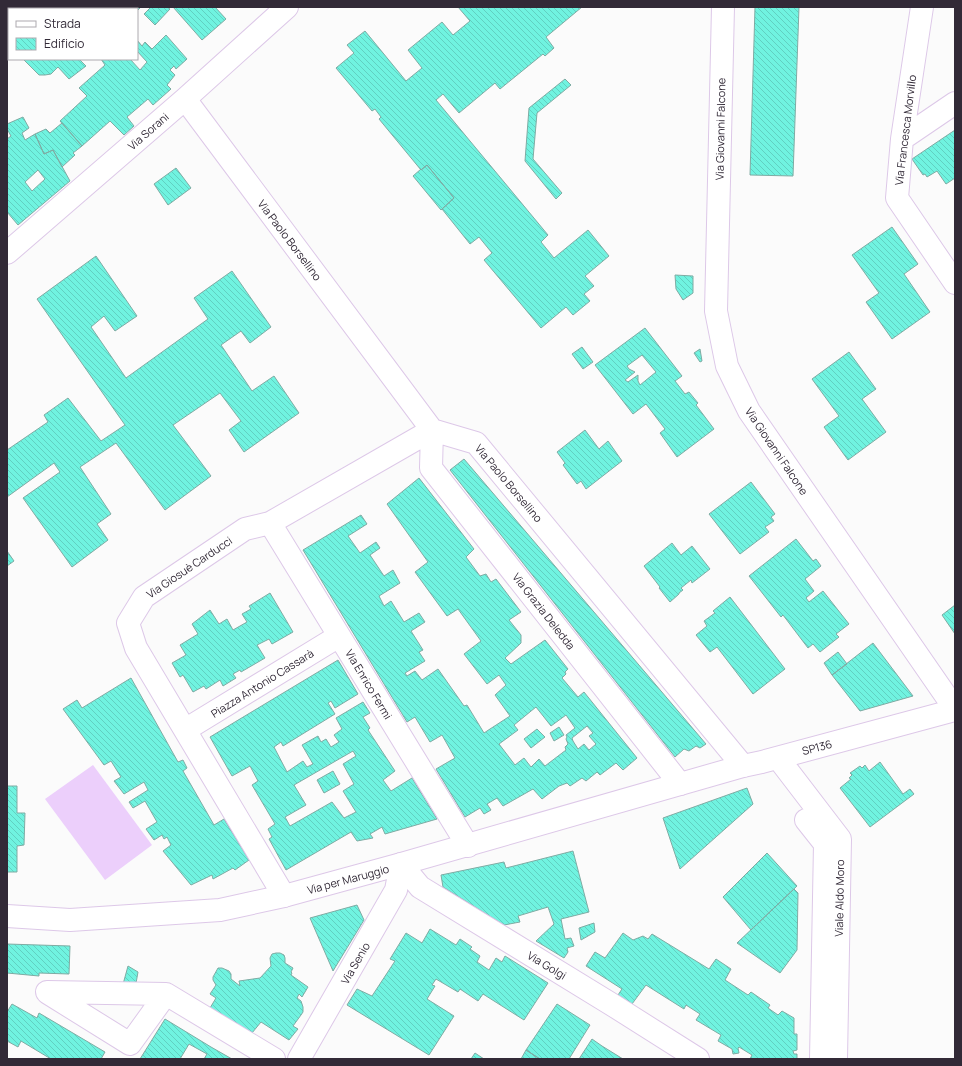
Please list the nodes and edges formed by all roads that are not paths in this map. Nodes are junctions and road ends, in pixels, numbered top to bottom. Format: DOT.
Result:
graph roads {
  1 [pos="287,7"];
  2 [pos="722,7"];
  3 [pos="922,7"];
  4 [pos="185,99"];
  5 [pos="955,104"];
  6 [pos="902,139"];
  7 [pos="7,252"];
  8 [pos="955,283"];
  9 [pos="432,430"];
  10 [pos="270,523"];
  11 [pos="339,636"];
  12 [pos="955,710"];
  13 [pos="185,730"];
  14 [pos="761,762"];
  15 [pos="680,784"];
  16 [pos="468,846"];
  17 [pos="402,864"];
  18 [pos="284,896"];
  19 [pos="7,916"];
  20 [pos="166,994"];
  21 [pos="274,1059"];
  22 [pos="300,1059"];
  23 [pos="698,1059"];
  24 [pos="821,1059"];
  25 [pos="836,1059"];
  1 -- 4 [label="street, Via Sorani"];
  2 -- 12 [label="street, Via Giovanni Falcone"];
  3 -- 6 [label="street, Via Francesca Morvillo"];
  4 -- 7 [label="street, Via Sorani"];
  4 -- 9 [label="street, Via Paolo Borsellino"];
  5 -- 6 [label="street"];
  6 -- 8 [label="street, Via Francesca Morvillo"];
  9 -- 10 [label="street, Via Giosuè Carducci"];
  9 -- 14 [label="street, Via Paolo Borsellino"];
  9 -- 15 [label="street, Via Grazia Deledda"];
  10 -- 11 [label="street, Via Enrico Fermi"];
  10 -- 13 [label="street, Via Giosuè Carducci"];
  11 -- 13 [label="street, Piazza Antonio Cassarà"];
  11 -- 16 [label="street, Via Enrico Fermi"];
  12 -- 14 [label="street, SP136"];
  13 -- 18 [label="street, Via Giosuè Carducci"];
  14 -- 15 [label="street, SP136"];
  14 -- 24 [label="street, Viale Aldo Moro"];
  14 -- 25 [label="street, Viale Aldo Moro"];
  15 -- 16 [label="street, Via per Maruggio"];
  16 -- 17 [label="street, Via per Maruggio"];
  17 -- 18 [label="street, Via per Maruggio"];
  17 -- 22 [label="street, Via Senio"];
  17 -- 23 [label="street, Via Golgi"];
  18 -- 19 [label="street, Via per Maruggio"];
  20 -- 20 [label="street"];
  20 -- 21 [label="street"];
}
